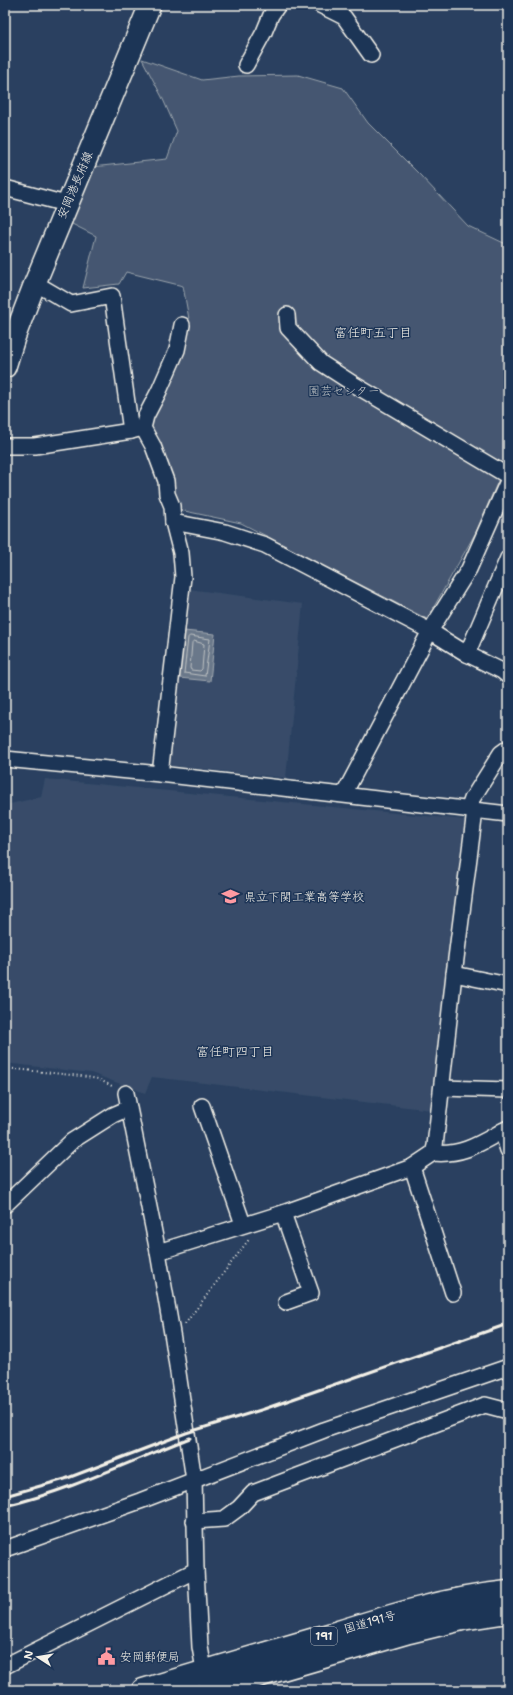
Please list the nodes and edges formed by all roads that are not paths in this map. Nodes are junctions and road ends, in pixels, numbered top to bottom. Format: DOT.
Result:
graph roads {
  1 [pos="150,5"];
  2 [pos="278,5"];
  3 [pos="320,5"];
  4 [pos="371,55"];
  5 [pos="246,65"];
  6 [pos="5,188"];
  7 [pos="66,204"];
  8 [pos="35,282"];
  9 [pos="287,315"];
  10 [pos="182,325"];
  11 [pos="5,367"];
  12 [pos="137,430"];
  13 [pos="5,446"];
  14 [pos="508,476"];
  15 [pos="508,481"];
  16 [pos="173,522"];
  17 [pos="508,558"];
  18 [pos="430,631"];
  19 [pos="467,654"];
  20 [pos="508,676"];
  21 [pos="508,748"];
  22 [pos="5,759"];
  23 [pos="160,774"];
  24 [pos="344,794"];
  25 [pos="472,810"];
  26 [pos="508,814"];
  27 [pos="454,974"];
  28 [pos="508,985"];
  29 [pos="442,1088"];
  30 [pos="508,1090"];
  31 [pos="126,1093"];
  32 [pos="202,1106"];
  33 [pos="129,1108"];
  34 [pos="505,1130"];
  35 [pos="508,1150"];
  36 [pos="433,1153"];
  37 [pos="412,1167"];
  38 [pos="5,1205"];
  39 [pos="283,1213"];
  40 [pos="243,1224"];
  41 [pos="158,1252"];
  42 [pos="453,1293"];
  43 [pos="286,1302"];
  44 [pos="508,1367"];
  45 [pos="508,1411"];
  46 [pos="194,1480"];
  47 [pos="194,1521"];
  48 [pos="5,1549"];
  49 [pos="196,1570"];
  50 [pos="508,1592"];
  51 [pos="508,1612"];
  52 [pos="5,1666"];
  53 [pos="207,1684"];
  54 [pos="143,1690"];
  1 -- 7 [label="main road, 安岡港長府線"];
  2 -- 5 [label="street"];
  3 -- 4 [label="street"];
  6 -- 7 [label="street"];
  7 -- 8 [label="main road, 安岡港長府線"];
  8 -- 11 [label="main road, 安岡港長府線"];
  8 -- 12 [label="street"];
  9 -- 14 [label="street"];
  10 -- 12 [label="street"];
  12 -- 13 [label="street"];
  12 -- 16 [label="street"];
  15 -- 18 [label="street"];
  16 -- 18 [label="street"];
  16 -- 23 [label="street"];
  17 -- 19 [label="street"];
  18 -- 19 [label="street"];
  18 -- 24 [label="street"];
  19 -- 20 [label="street"];
  21 -- 25 [label="street"];
  22 -- 23 [label="street"];
  23 -- 24 [label="street"];
  24 -- 25 [label="street"];
  25 -- 26 [label="street"];
  25 -- 27 [label="street"];
  27 -- 28 [label="street"];
  27 -- 29 [label="street"];
  29 -- 30 [label="street"];
  29 -- 36 [label="street"];
  31 -- 33 [label="street"];
  32 -- 40 [label="street"];
  33 -- 38 [label="street"];
  33 -- 41 [label="street"];
  34 -- 35 [label="street"];
  34 -- 36 [label="street"];
  36 -- 37 [label="street"];
  37 -- 39 [label="street"];
  37 -- 42 [label="street"];
  39 -- 40 [label="street"];
  39 -- 43 [label="street"];
  40 -- 41 [label="street"];
  41 -- 46 [label="street"];
  44 -- 46 [label="street"];
  45 -- 47 [label="street"];
  46 -- 47 [label="street"];
  46 -- 48 [label="street"];
  47 -- 49 [label="street"];
  49 -- 52 [label="street"];
  49 -- 53 [label="street"];
  50 -- 53 [label="highway, 国道191号 / 191"];
  51 -- 53 [label="highway, 国道191号 / 191"];
  53 -- 54 [label="highway, 国道191号 / 191"];
}
